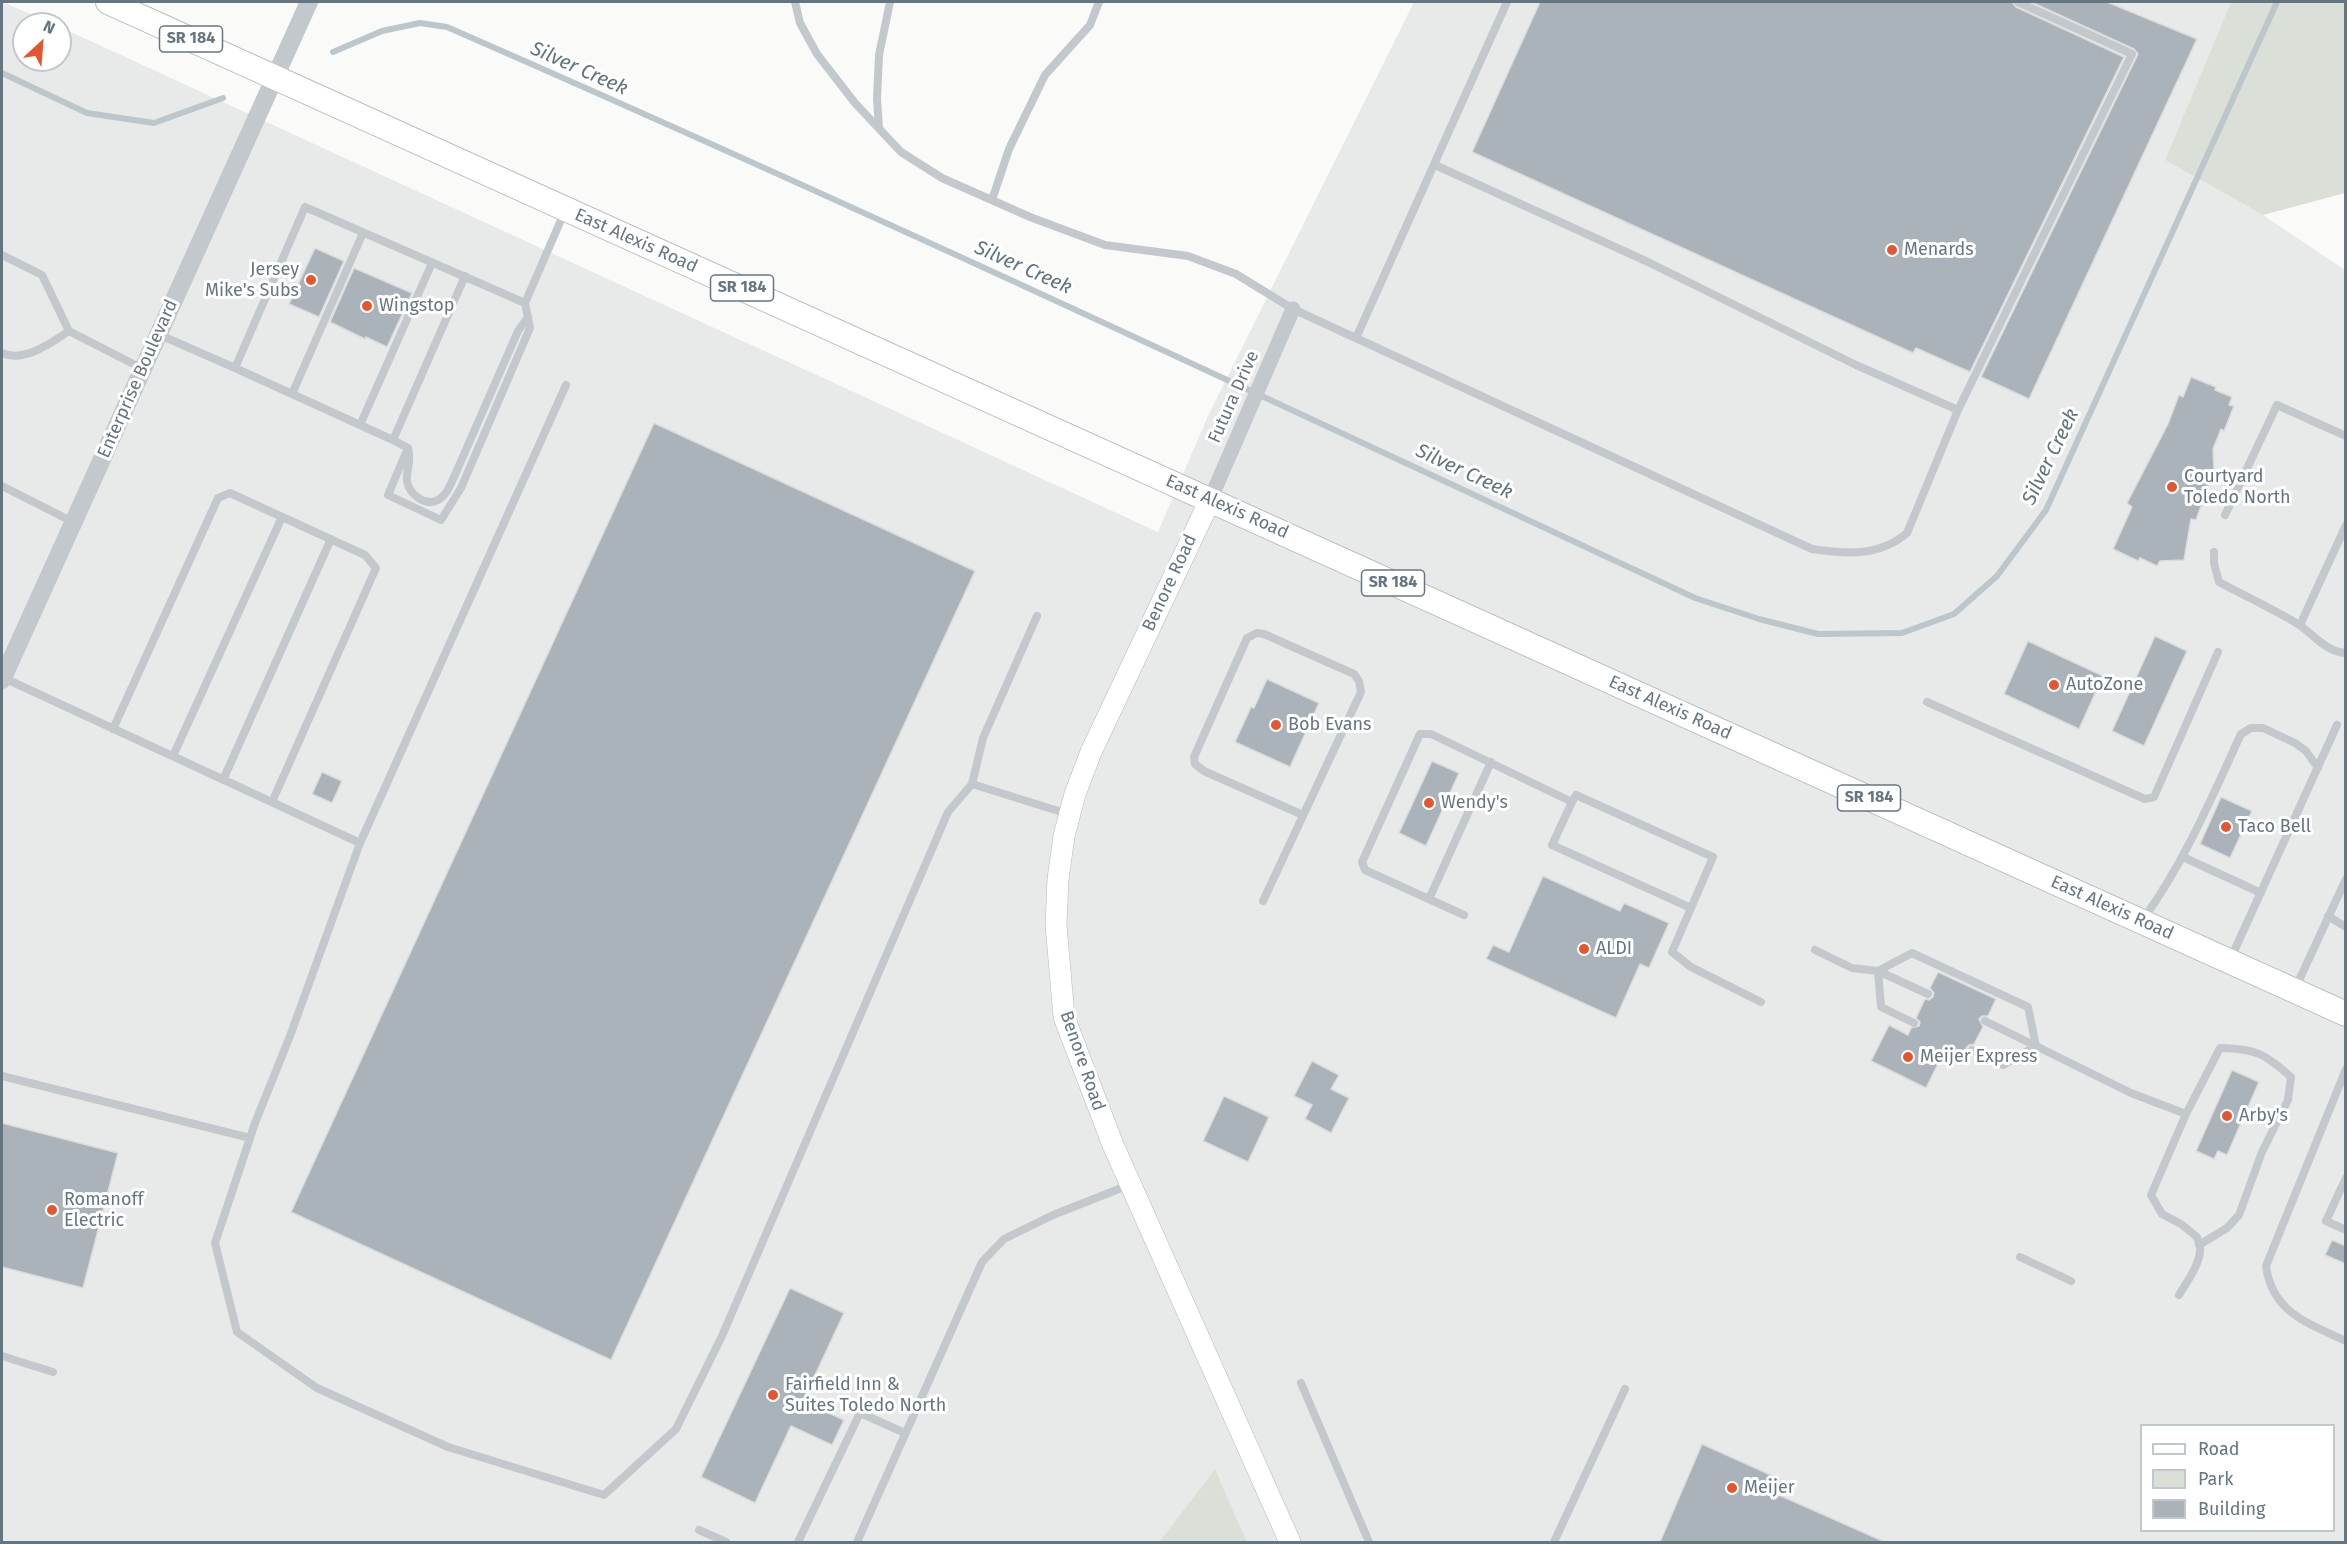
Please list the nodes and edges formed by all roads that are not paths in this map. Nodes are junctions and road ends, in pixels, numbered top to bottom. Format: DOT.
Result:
graph roads {
  1 [pos="108,2"];
  2 [pos="309,2"];
  3 [pos="795,2"];
  4 [pos="890,2"];
  5 [pos="1099,2"];
  6 [pos="1507,2"];
  7 [pos="2018,2"];
  8 [pos="275,77"];
  9 [pos="879,128"];
  10 [pos="1435,165"];
  11 [pos="992,200"];
  12 [pos="566,209"];
  13 [pos="363,232"];
  14 [pos="2,255"];
  15 [pos="432,263"];
  16 [pos="465,276"];
  17 [pos="525,303"];
  18 [pos="1293,309"];
  19 [pos="528,317"];
  20 [pos="69,331"];
  21 [pos="159,334"];
  22 [pos="1356,338"];
  23 [pos="2,353"];
  24 [pos="235,368"];
  25 [pos="143,369"];
  26 [pos="566,385"];
  27 [pos="292,394"];
  28 [pos="1958,410"];
  29 [pos="360,425"];
  30 [pos="2346,436"];
  31 [pos="393,440"];
  32 [pos="408,448"];
  33 [pos="2,486"];
  34 [pos="1209,500"];
  35 [pos="2225,515"];
  36 [pos="282,517"];
  37 [pos="73,522"];
  38 [pos="2346,525"];
  39 [pos="331,539"];
  40 [pos="2214,552"];
  41 [pos="1037,616"];
  42 [pos="2300,625"];
  43 [pos="2218,652"];
  44 [pos="2346,653"];
  45 [pos="2,679"];
  46 [pos="1927,702"];
  47 [pos="2337,725"];
  48 [pos="113,729"];
  49 [pos="173,756"];
  50 [pos="1491,762"];
  51 [pos="2318,768"];
  52 [pos="223,780"];
  53 [pos="972,784"];
  54 [pos="272,802"];
  55 [pos="1572,802"];
  56 [pos="1070,814"];
  57 [pos="1303,815"];
  58 [pos="360,843"];
  59 [pos="2183,857"];
  60 [pos="2346,879"];
  61 [pos="2260,893"];
  62 [pos="1430,899"];
  63 [pos="1263,901"];
  64 [pos="1691,908"];
  65 [pos="1464,915"];
  66 [pos="2328,916"];
  67 [pos="2142,921"];
  68 [pos="2346,927"];
  69 [pos="1815,950"];
  70 [pos="2229,961"];
  71 [pos="1878,971"];
  72 [pos="2294,991"];
  73 [pos="1928,994"];
  74 [pos="1761,1002"];
  75 [pos="2346,1014"];
  76 [pos="1985,1021"];
  77 [pos="1914,1023"];
  78 [pos="2036,1046"];
  79 [pos="1972,1050"];
  80 [pos="2346,1069"];
  81 [pos="2,1076"];
  82 [pos="2186,1114"];
  83 [pos="250,1138"];
  84 [pos="2346,1178"];
  85 [pos="1130,1184"];
  86 [pos="2346,1230"];
  87 [pos="2199,1245"];
  88 [pos="2020,1257"];
  89 [pos="2070,1281"];
  90 [pos="2179,1295"];
  91 [pos="2346,1341"];
  92 [pos="2,1356"];
  93 [pos="53,1372"];
  94 [pos="1302,1383"];
  95 [pos="1625,1389"];
  96 [pos="905,1433"];
  97 [pos="699,1530"];
  98 [pos="726,1542"];
  99 [pos="798,1542"];
  100 [pos="857,1542"];
  101 [pos="1290,1542"];
  102 [pos="1368,1542"];
  103 [pos="1554,1542"];
  1 -- 8 [label="main road, East Alexis Road / SR 184"];
  2 -- 8 [label="street"];
  3 -- 9 [label="lane"];
  4 -- 9 [label="lane"];
  5 -- 11 [label="lane"];
  6 -- 10 [label="lane"];
  7 -- 28 [label="lane"];
  8 -- 12 [label="main road, East Alexis Road / SR 184"];
  8 -- 21 [label="street, Enterprise Boulevard"];
  9 -- 11 [label="lane"];
  10 -- 22 [label="lane"];
  10 -- 28 [label="lane"];
  11 -- 18 [label="lane"];
  12 -- 17 [label="lane"];
  12 -- 34 [label="main road, East Alexis Road / SR 184"];
  13 -- 15 [label="lane"];
  13 -- 24 [label="lane"];
  13 -- 27 [label="lane"];
  14 -- 20 [label="lane"];
  15 -- 16 [label="lane"];
  15 -- 29 [label="lane"];
  16 -- 17 [label="lane"];
  16 -- 31 [label="lane"];
  17 -- 19 [label="lane"];
  18 -- 22 [label="lane"];
  18 -- 34 [label="street, Futura Drive"];
  19 -- 32 [label="lane"];
  19 -- 32 [label="lane"];
  20 -- 23 [label="lane"];
  20 -- 25 [label="lane"];
  21 -- 24 [label="lane"];
  21 -- 25 [label="street, Enterprise Boulevard"];
  22 -- 28 [label="lane"];
  24 -- 27 [label="lane"];
  25 -- 37 [label="street, Enterprise Boulevard"];
  26 -- 58 [label="lane"];
  27 -- 29 [label="lane"];
  29 -- 31 [label="lane"];
  30 -- 35 [label="lane"];
  31 -- 32 [label="lane"];
  33 -- 37 [label="lane"];
  34 -- 56 [label="main road, Benore Road"];
  34 -- 67 [label="main road, East Alexis Road / SR 184"];
  36 -- 39 [label="lane"];
  36 -- 48 [label="lane"];
  36 -- 49 [label="lane"];
  37 -- 45 [label="street, Enterprise Boulevard"];
  38 -- 42 [label="lane"];
  39 -- 52 [label="lane"];
  39 -- 54 [label="lane"];
  40 -- 42 [label="lane"];
  41 -- 53 [label="lane"];
  42 -- 44 [label="lane"];
  43 -- 46 [label="lane"];
  45 -- 48 [label="lane"];
  47 -- 51 [label="lane"];
  48 -- 49 [label="lane"];
  49 -- 52 [label="lane"];
  50 -- 55 [label="lane"];
  50 -- 62 [label="lane"];
  50 -- 62 [label="lane"];
  51 -- 59 [label="lane"];
  51 -- 61 [label="lane"];
  52 -- 54 [label="lane"];
  53 -- 56 [label="lane"];
  53 -- 83 [label="lane"];
  54 -- 58 [label="lane"];
  55 -- 64 [label="lane"];
  55 -- 64 [label="lane"];
  56 -- 85 [label="main road, Benore Road"];
  57 -- 57 [label="lane"];
  57 -- 63 [label="lane"];
  58 -- 83 [label="lane"];
  59 -- 61 [label="lane"];
  59 -- 67 [label="lane"];
  60 -- 66 [label="lane"];
  61 -- 70 [label="lane"];
  62 -- 65 [label="lane"];
  64 -- 74 [label="lane"];
  66 -- 68 [label="lane"];
  66 -- 72 [label="lane"];
  67 -- 70 [label="main road, East Alexis Road / SR 184"];
  69 -- 71 [label="lane"];
  70 -- 72 [label="main road, East Alexis Road / SR 184"];
  71 -- 73 [label="lane"];
  71 -- 77 [label="lane"];
  71 -- 78 [label="lane"];
  72 -- 75 [label="main road, East Alexis Road / SR 184"];
  76 -- 78 [label="lane"];
  78 -- 79 [label="lane"];
  78 -- 82 [label="lane"];
  80 -- 91 [label="lane"];
  81 -- 83 [label="lane"];
  82 -- 87 [label="lane"];
  82 -- 87 [label="lane"];
  84 -- 86 [label="lane"];
  85 -- 96 [label="lane"];
  85 -- 101 [label="main road, Benore Road"];
  87 -- 90 [label="lane"];
  88 -- 89 [label="lane"];
  92 -- 93 [label="lane"];
  94 -- 102 [label="lane"];
  95 -- 103 [label="lane"];
  96 -- 99 [label="lane"];
  96 -- 100 [label="lane"];
  97 -- 98 [label="lane"];
}
